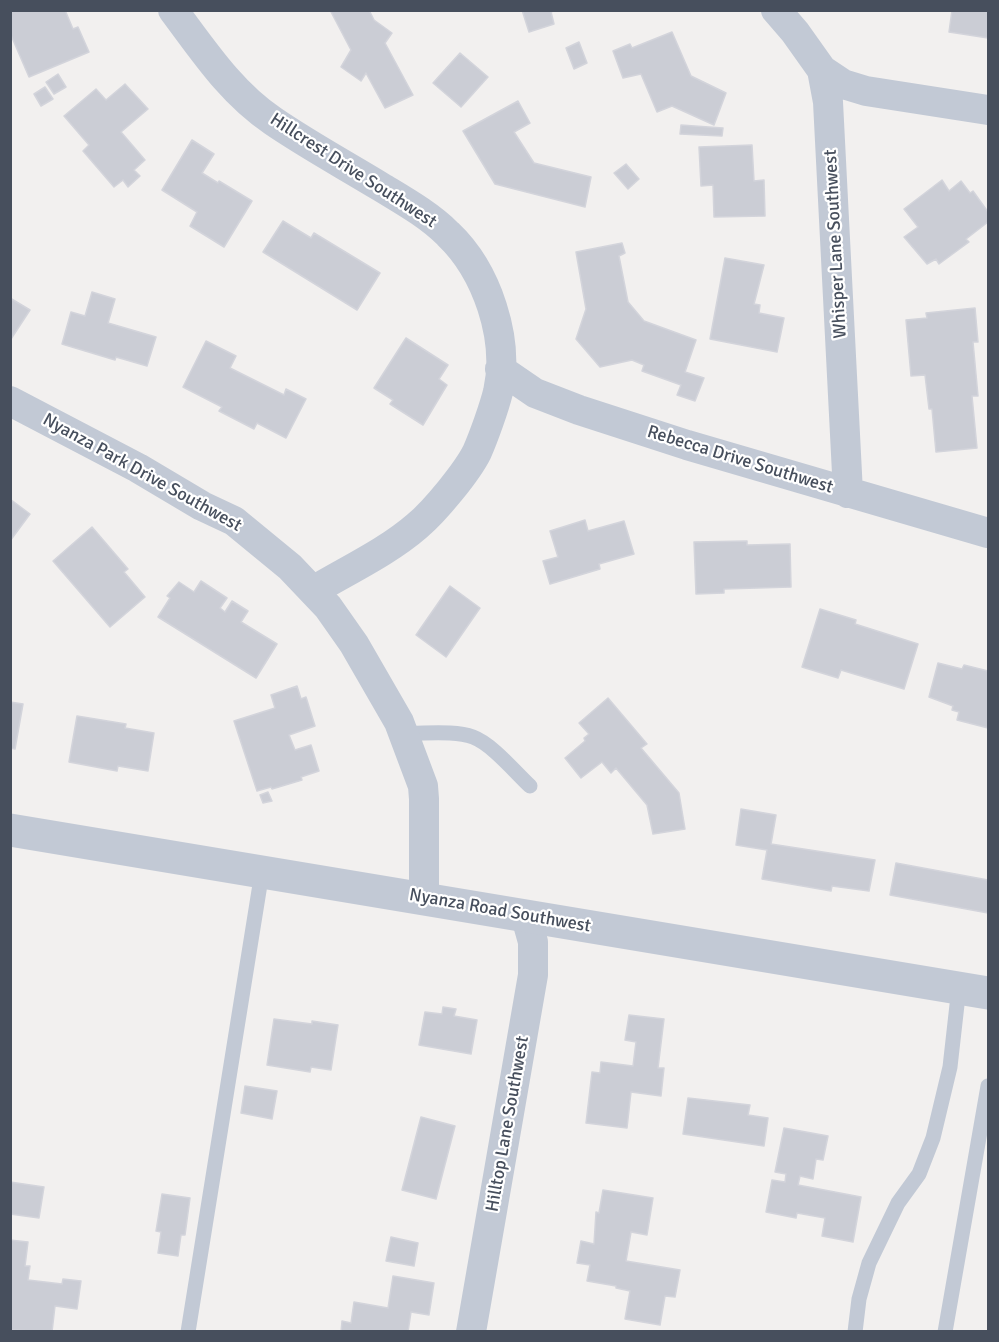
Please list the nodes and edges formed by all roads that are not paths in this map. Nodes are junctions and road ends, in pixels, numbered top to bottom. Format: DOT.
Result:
graph roads {
  1 [pos="173,10"];
  2 [pos="776,10"];
  3 [pos="822,70"];
  4 [pos="988,110"];
  5 [pos="500,369"];
  6 [pos="10,401"];
  7 [pos="848,493"];
  8 [pos="988,533"];
  9 [pos="313,591"];
  10 [pos="403,733"];
  11 [pos="530,786"];
  12 [pos="10,830"];
  13 [pos="262,872"];
  14 [pos="424,897"];
  15 [pos="526,917"];
  16 [pos="974,990"];
  17 [pos="988,1086"];
  18 [pos="188,1332"];
  19 [pos="471,1332"];
  20 [pos="855,1332"];
  21 [pos="945,1332"];
  1 -- 5 [label="street, Hillcrest Drive Southwest"];
  2 -- 3 [label="street, Whisper Lane Southwest"];
  3 -- 4 [label="street"];
  3 -- 7 [label="street, Whisper Lane Southwest"];
  5 -- 7 [label="street, Rebecca Drive Southwest"];
  5 -- 9 [label="street, Hillcrest Drive Southwest"];
  6 -- 9 [label="street, Nyanza Park Drive Southwest"];
  7 -- 8 [label="street, Rebecca Drive Southwest"];
  9 -- 10 [label="street, Nyanza Park Drive Southwest"];
  10 -- 11 [label="lane"];
  10 -- 14 [label="street, Nyanza Park Drive Southwest"];
  12 -- 13 [label="street, Nyanza Road Southwest"];
  13 -- 14 [label="street, Nyanza Road Southwest"];
  13 -- 18 [label="lane"];
  14 -- 15 [label="street, Nyanza Road Southwest"];
  15 -- 16 [label="street, Nyanza Road Southwest"];
  15 -- 19 [label="street, Hilltop Lane Southwest"];
  16 -- 20 [label="lane"];
  17 -- 21 [label="lane"];
}
